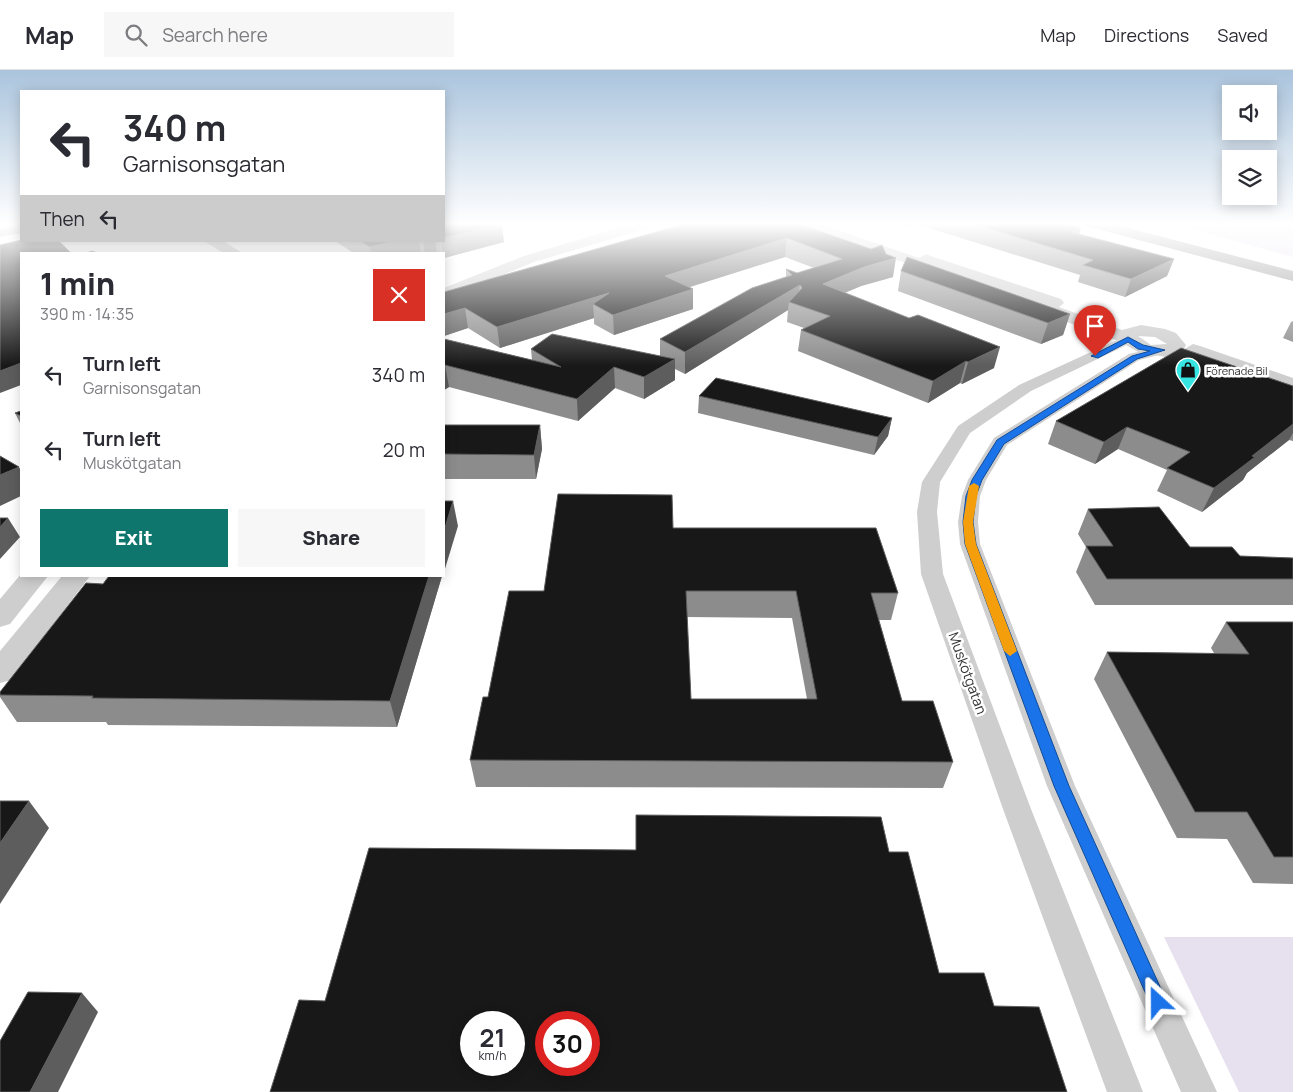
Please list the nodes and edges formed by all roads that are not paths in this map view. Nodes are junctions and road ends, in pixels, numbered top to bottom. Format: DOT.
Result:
graph roads {
  1 [pos="466,271"];
  2 [pos="501,271"];
  3 [pos="940,271"];
  4 [pos="951,271"];
  5 [pos="1273,271"];
  6 [pos="1274,271"];
  7 [pos="1293,276"];
  8 [pos="445,279"];
  9 [pos="445,294"];
  10 [pos="1132,336"];
  11 [pos="1167,348"];
  12 [pos="1293,385"];
  13 [pos="1293,393"];
  14 [pos="34,577"];
  15 [pos="77,577"];
  16 [pos="0,616"];
  17 [pos="0,672"];
  18 [pos="1125,1092"];
  19 [pos="1199,1092"];
  1 -- 8 [label="street"];
  2 -- 9 [label="street"];
  3 -- 10 [label="street"];
  4 -- 10 [label="street"];
  5 -- 7 [label="highway"];
  6 -- 7 [label="highway"];
  10 -- 11 [label="street"];
  10 -- 18 [label="street, Muskötgatan"];
  11 -- 12 [label="street"];
  11 -- 13 [label="street"];
  11 -- 19 [label="street"];
  14 -- 16 [label="street"];
  15 -- 17 [label="street"];
}
